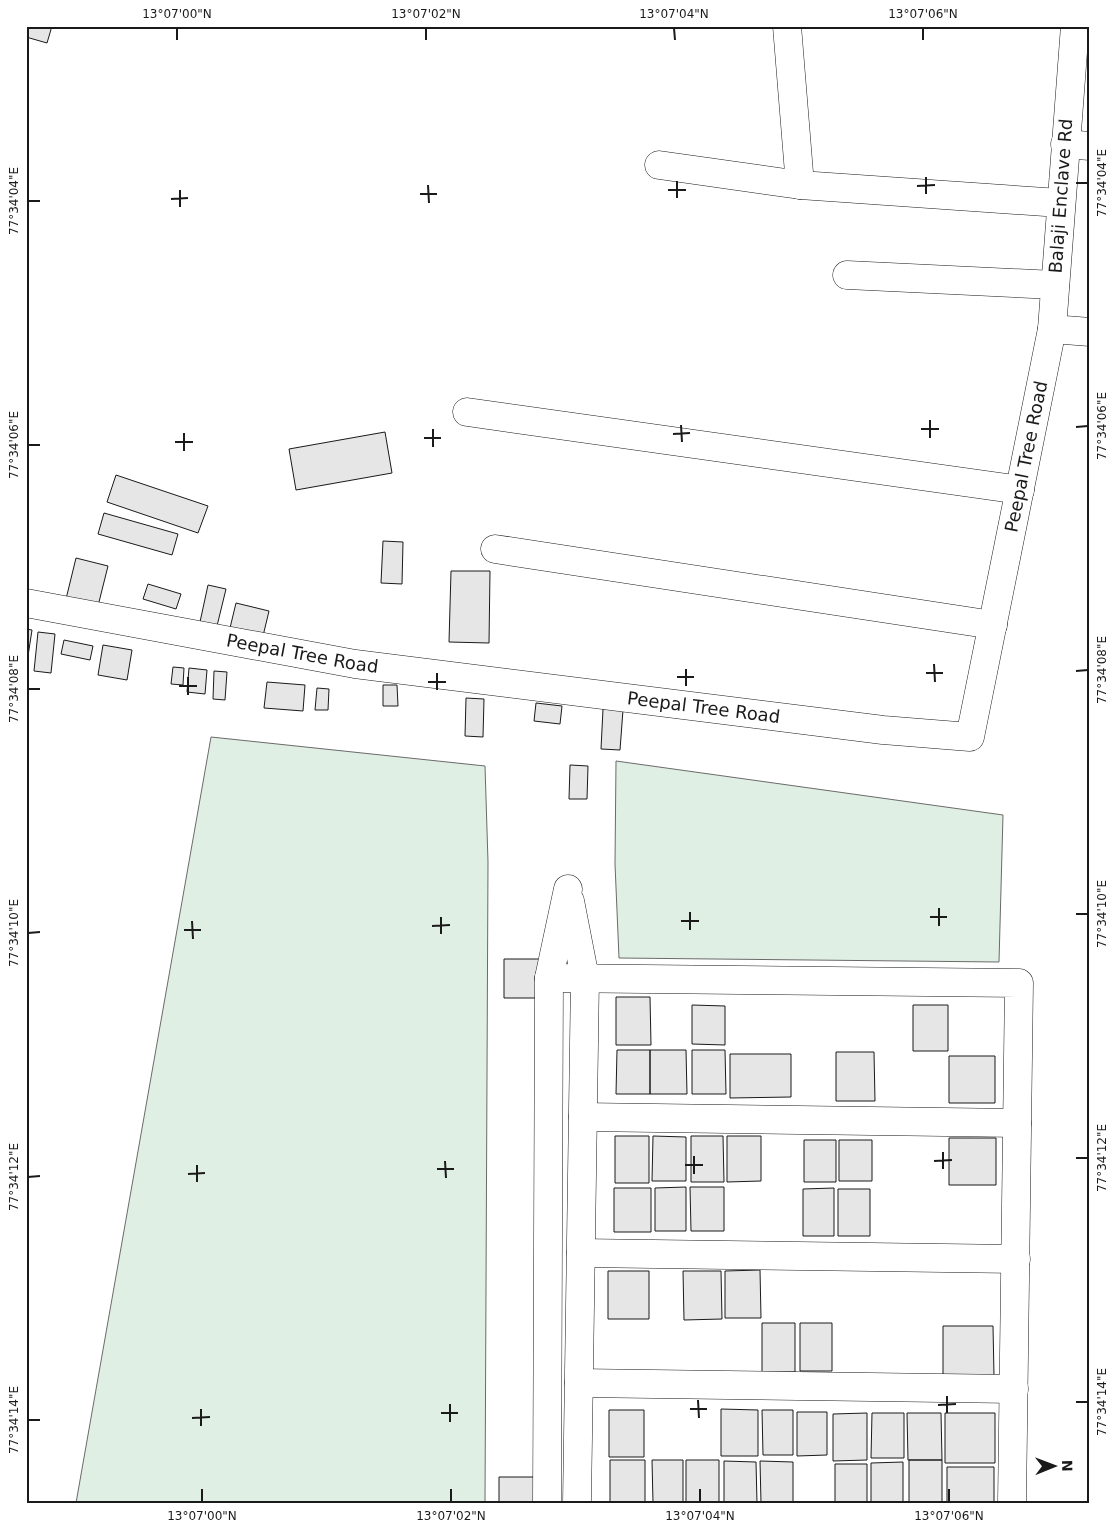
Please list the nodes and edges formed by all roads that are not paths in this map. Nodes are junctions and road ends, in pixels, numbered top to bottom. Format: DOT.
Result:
graph roads {
  1 [pos="787,26"];
  2 [pos="1074,26"];
  3 [pos="1077,145"];
  4 [pos="659,165"];
  5 [pos="800,185"];
  6 [pos="1060,203"];
  7 [pos="847,275"];
  8 [pos="1055,285"];
  9 [pos="1052,329"];
  10 [pos="1090,332"];
  11 [pos="467,412"];
  12 [pos="1020,490"];
  13 [pos="495,549"];
  14 [pos="26,603"];
  15 [pos="993,625"];
  16 [pos="550,978"];
  17 [pos="585,978"];
  18 [pos="583,1117"];
  19 [pos="1017,1123"];
  20 [pos="581,1252"];
  21 [pos="1016,1258"];
  22 [pos="579,1383"];
  23 [pos="1014,1389"];
  24 [pos="547,1503"];
  25 [pos="577,1503"];
  26 [pos="1012,1503"];
  1 -- 5 [label="street"];
  2 -- 3 [label="street, Balaji Enclave Rd"];
  3 -- 6 [label="street, Balaji Enclave Rd"];
  4 -- 5 [label="street"];
  5 -- 6 [label="street"];
  6 -- 8 [label="street, Balaji Enclave Rd"];
  7 -- 8 [label="street"];
  8 -- 9 [label="street, Balaji Enclave Rd"];
  9 -- 10 [label="street"];
  9 -- 12 [label="street, Peepal Tree Road"];
  11 -- 12 [label="street"];
  12 -- 15 [label="street, Peepal Tree Road"];
  13 -- 15 [label="street"];
  14 -- 15 [label="street, Peepal Tree Road"];
  16 -- 17 [label="street"];
  16 -- 17 [label="street"];
  16 -- 24 [label="street"];
  17 -- 18 [label="street"];
  17 -- 19 [label="street"];
  18 -- 19 [label="street"];
  18 -- 20 [label="street"];
  19 -- 21 [label="street"];
  20 -- 21 [label="street"];
  20 -- 22 [label="street"];
  21 -- 23 [label="street"];
  22 -- 23 [label="street"];
  22 -- 25 [label="street"];
  23 -- 26 [label="street"];
}
